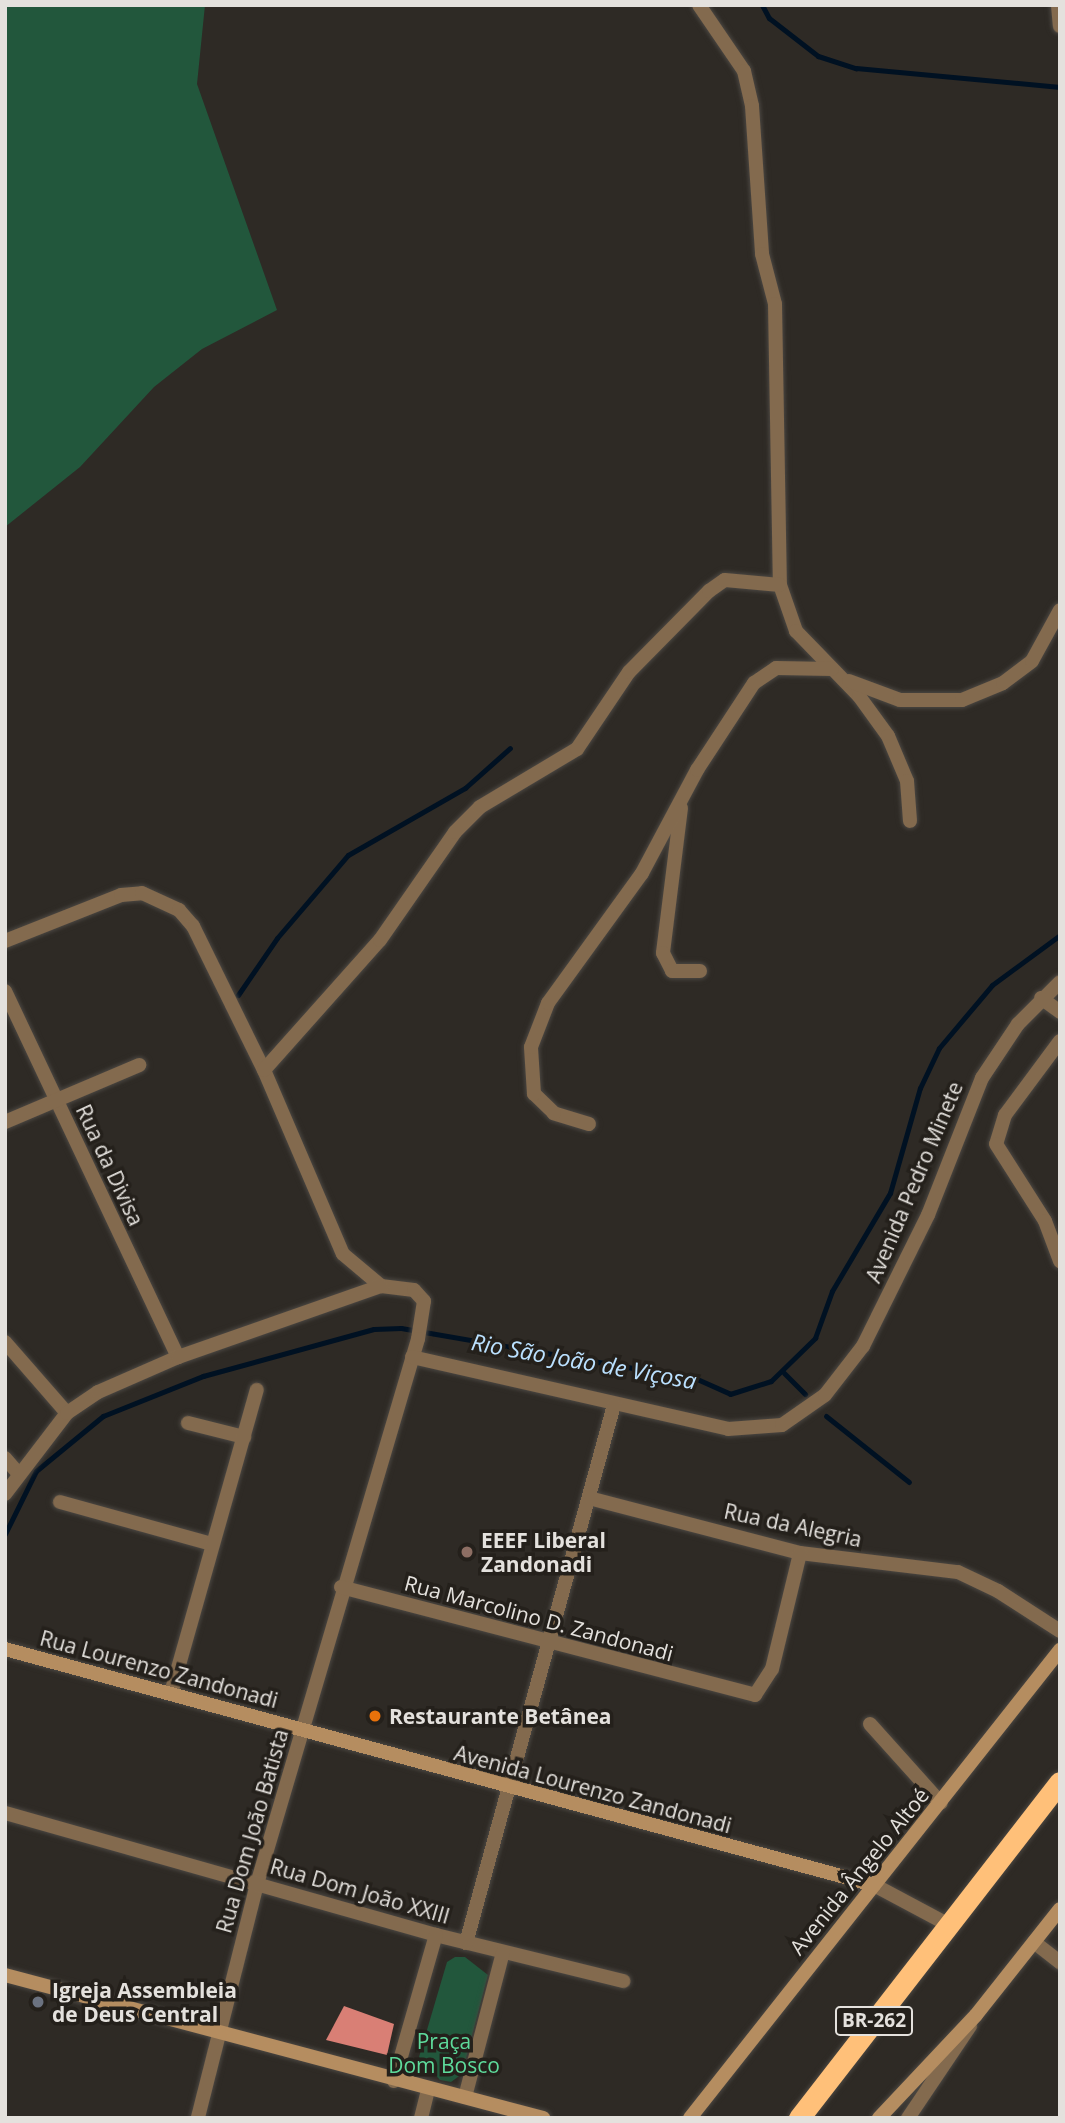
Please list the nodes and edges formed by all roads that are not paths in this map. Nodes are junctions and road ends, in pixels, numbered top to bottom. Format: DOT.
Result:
graph roads {
  1 [pos="699,5"];
  2 [pos="1059,5"];
  3 [pos="1060,26"];
  4 [pos="780,585"];
  5 [pos="1060,610"];
  6 [pos="837,674"];
  7 [pos="684,792"];
  8 [pos="910,821"];
  9 [pos="5,941"];
  10 [pos="700,971"];
  11 [pos="1060,982"];
  12 [pos="5,991"];
  13 [pos="1041,998"];
  14 [pos="1060,1012"];
  15 [pos="1060,1041"];
  16 [pos="139,1065"];
  17 [pos="264,1070"];
  18 [pos="56,1098"];
  19 [pos="5,1122"];
  20 [pos="589,1124"];
  21 [pos="1060,1261"];
  22 [pos="381,1286"];
  23 [pos="5,1342"];
  24 [pos="178,1357"];
  25 [pos="412,1357"];
  26 [pos="257,1390"];
  27 [pos="614,1405"];
  28 [pos="67,1413"];
  29 [pos="188,1423"];
  30 [pos="244,1437"];
  31 [pos="5,1458"];
  32 [pos="18,1473"];
  33 [pos="5,1494"];
  34 [pos="589,1498"];
  35 [pos="60,1502"];
  36 [pos="211,1544"];
  37 [pos="800,1553"];
  38 [pos="341,1587"];
  39 [pos="1060,1631"];
  40 [pos="549,1641"];
  41 [pos="5,1649"];
  42 [pos="1060,1650"];
  43 [pos="171,1693"];
  44 [pos="870,1724"];
  45 [pos="303,1730"];
  46 [pos="1060,1782"];
  47 [pos="506,1789"];
  48 [pos="942,1803"];
  49 [pos="5,1813"];
  50 [pos="257,1885"];
  51 [pos="874,1885"];
  52 [pos="1060,1909"];
  53 [pos="949,1925"];
  54 [pos="436,1935"];
  55 [pos="1034,1942"];
  56 [pos="467,1943"];
  57 [pos="503,1952"];
  58 [pos="1060,1962"];
  59 [pos="5,1975"];
  60 [pos="623,1981"];
  61 [pos="976,2015"];
  62 [pos="217,2034"];
  63 [pos="394,2081"];
  64 [pos="428,2090"];
  65 [pos="465,2097"];
  66 [pos="706,2098"];
  67 [pos="198,2118"];
  68 [pos="421,2118"];
  69 [pos="543,2118"];
  70 [pos="690,2118"];
  71 [pos="704,2118"];
  72 [pos="799,2118"];
  73 [pos="879,2118"];
  74 [pos="908,2118"];
  1 -- 4 [label="street"];
  2 -- 3 [label="street"];
  4 -- 6 [label="street"];
  4 -- 17 [label="street"];
  5 -- 6 [label="street"];
  6 -- 7 [label="street"];
  6 -- 8 [label="street"];
  7 -- 10 [label="street"];
  7 -- 20 [label="street"];
  9 -- 17 [label="street"];
  11 -- 13 [label="street, Avenida Pedro Minete"];
  12 -- 18 [label="street, Rua da Divisa"];
  13 -- 14 [label="street"];
  13 -- 27 [label="street, Avenida Pedro Minete"];
  15 -- 21 [label="street"];
  16 -- 18 [label="street"];
  17 -- 22 [label="street"];
  18 -- 19 [label="street"];
  18 -- 24 [label="street, Rua da Divisa"];
  22 -- 24 [label="street"];
  22 -- 25 [label="street, Rua Dom João Batista"];
  23 -- 28 [label="street"];
  24 -- 28 [label="street"];
  25 -- 27 [label="street, Avenida Pedro Minete"];
  25 -- 38 [label="street, Rua Dom João Batista"];
  26 -- 30 [label="street"];
  27 -- 34 [label="street"];
  28 -- 32 [label="street"];
  29 -- 30 [label="street"];
  30 -- 36 [label="street"];
  31 -- 32 [label="street"];
  32 -- 33 [label="street"];
  34 -- 37 [label="street, Rua da Alegria"];
  34 -- 40 [label="street"];
  35 -- 36 [label="street"];
  36 -- 43 [label="street"];
  37 -- 39 [label="street, Rua da Alegria"];
  37 -- 40 [label="street, Rua Marcolino D. Zandonadi"];
  38 -- 40 [label="street, Rua Marcolino D. Zandonadi"];
  38 -- 45 [label="street, Rua Dom João Batista"];
  40 -- 47 [label="street"];
  41 -- 43 [label="street, Rua Lourenzo Zandonadi"];
  42 -- 48 [label="street, Avenida Ângelo Altoé"];
  43 -- 45 [label="street, Rua Lourenzo Zandonadi"];
  44 -- 48 [label="street"];
  45 -- 47 [label="street, Avenida Lourenzo Zandonadi"];
  45 -- 50 [label="street, Rua Dom João Batista"];
  46 -- 53 [label="highway, BR-262"];
  47 -- 51 [label="street, Avenida Lourenzo Zandonadi"];
  47 -- 56 [label="street"];
  48 -- 51 [label="street, Avenida Ângelo Altoé"];
  49 -- 50 [label="street, Rua Dom João XXIII"];
  50 -- 54 [label="street, Rua Dom João XXIII"];
  50 -- 62 [label="street, Rua Dom João Batista"];
  51 -- 53 [label="street"];
  51 -- 66 [label="street, Avenida Ângelo Altoé"];
  52 -- 55 [label="street"];
  53 -- 72 [label="highway, BR-262"];
  54 -- 56 [label="street, Rua Dom João XXIII"];
  54 -- 63 [label="street"];
  55 -- 58 [label="street"];
  55 -- 61 [label="street"];
  56 -- 57 [label="street, Rua Dom João XXIII"];
  57 -- 60 [label="street, Rua Dom João XXIII"];
  57 -- 65 [label="street"];
  59 -- 62 [label="street"];
  61 -- 73 [label="street"];
  61 -- 74 [label="street"];
  62 -- 63 [label="street"];
  62 -- 67 [label="street, Rua Dom João Batista"];
  63 -- 64 [label="street"];
  64 -- 65 [label="street"];
  64 -- 68 [label="street"];
  65 -- 69 [label="street"];
  66 -- 70 [label="street, Avenida Ângelo Altoé"];
  66 -- 71 [label="street"];
}
